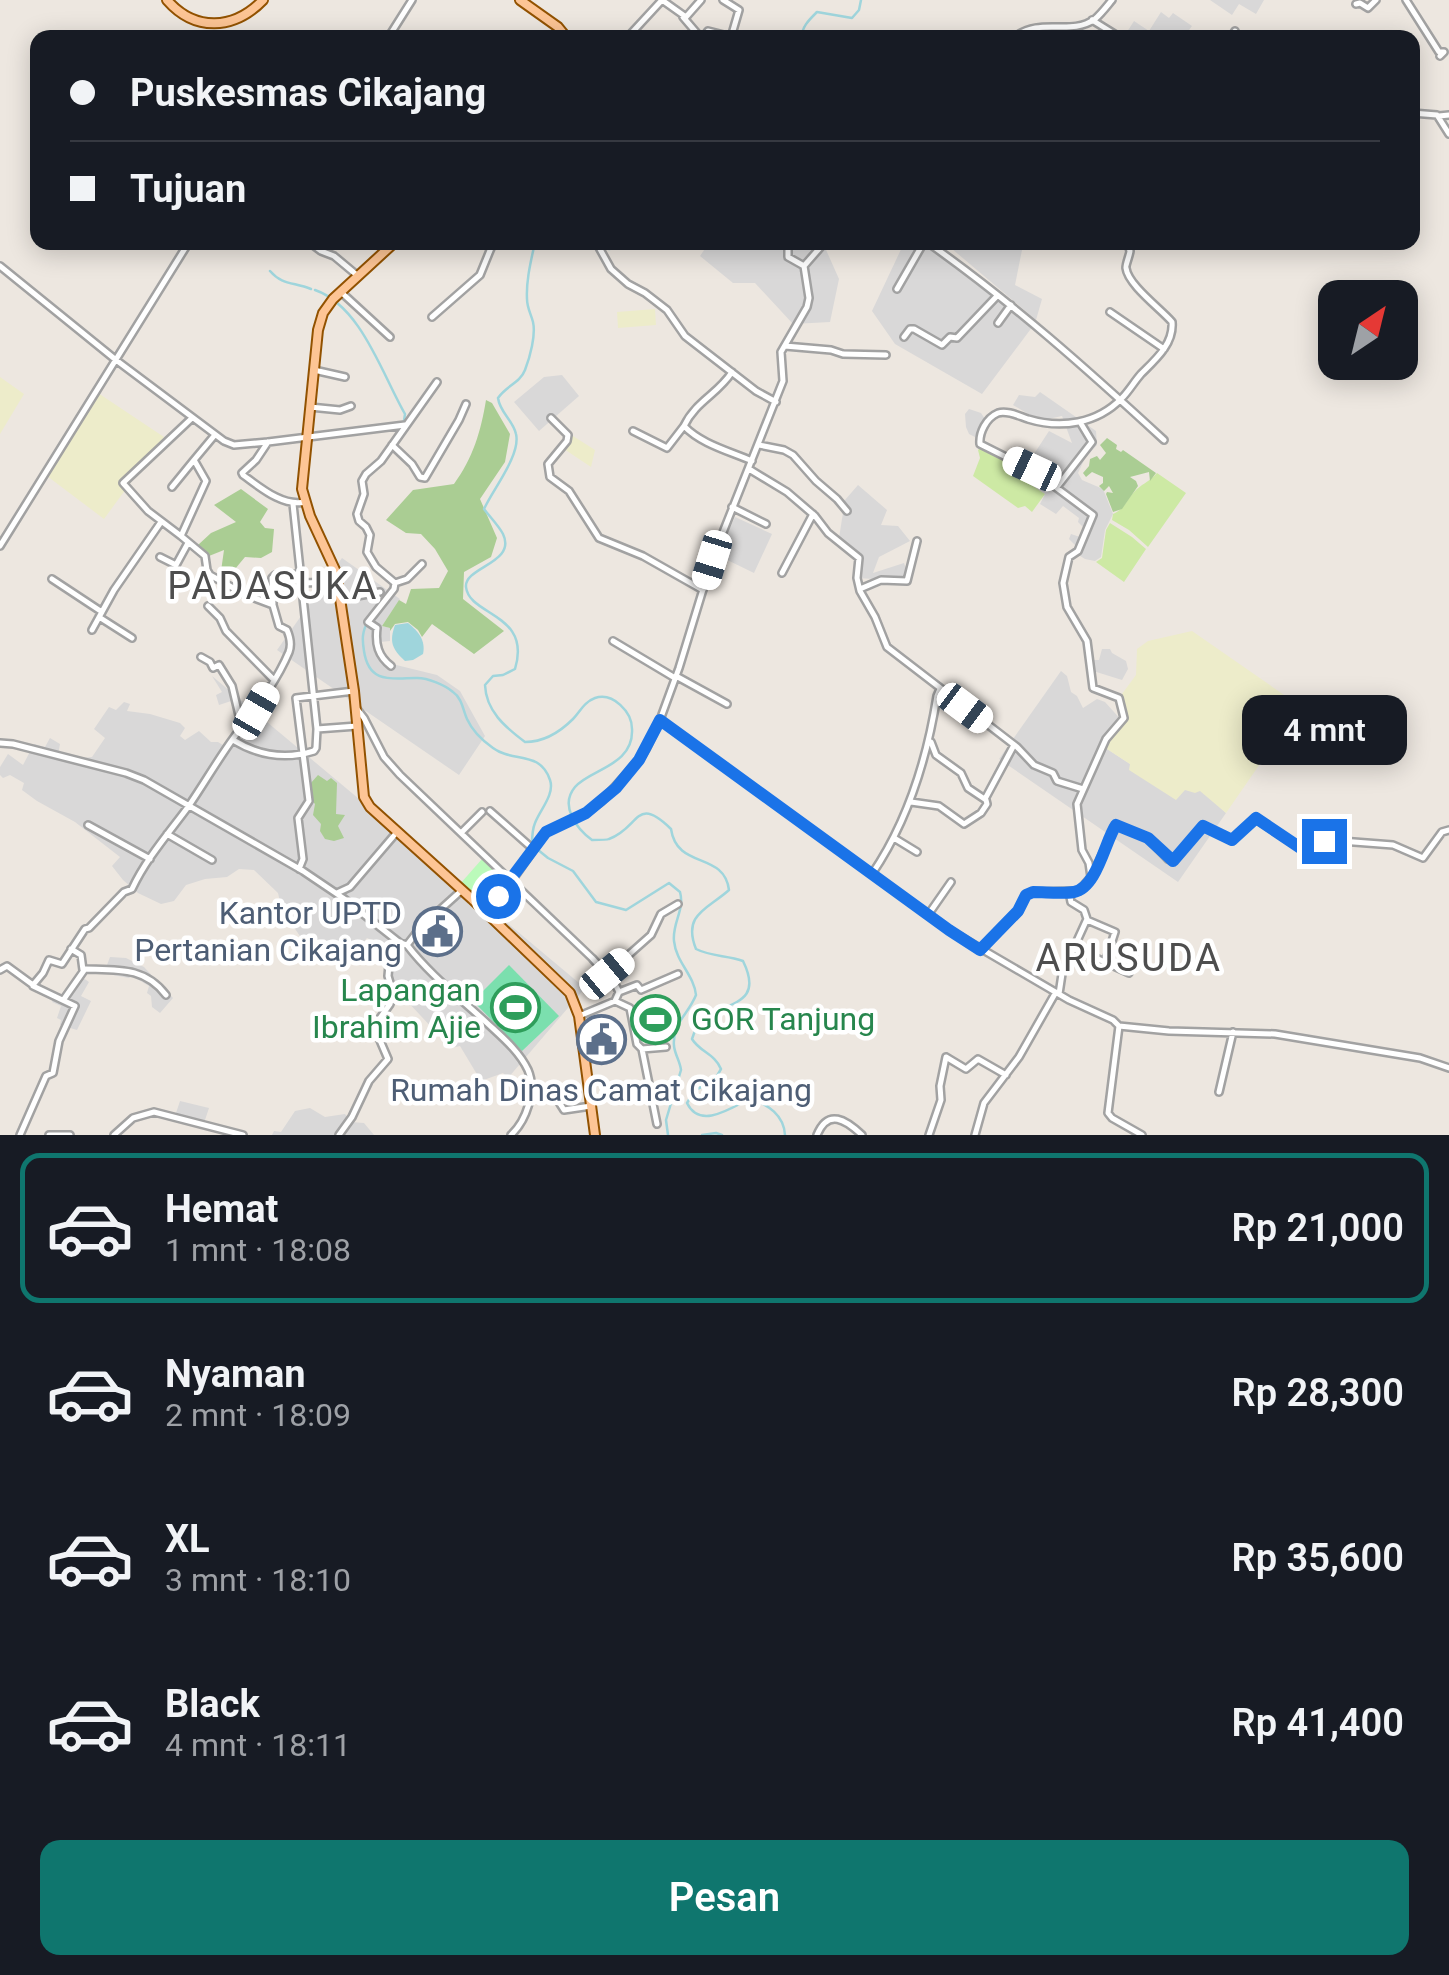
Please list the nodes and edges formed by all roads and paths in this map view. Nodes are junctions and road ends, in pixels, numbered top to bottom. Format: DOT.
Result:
graph roads {
  1 [pos="167,0"];
  2 [pos="263,0"];
  3 [pos="412,0"];
  4 [pos="661,0"];
  5 [pos="701,0"];
  6 [pos="723,0"];
  7 [pos="1112,0"];
  8 [pos="1376,0"];
  9 [pos="1406,0"];
  10 [pos="522,1"];
  11 [pos="1356,4"];
  12 [pos="683,16"];
  13 [pos="1092,20"];
  14 [pos="1107,29"];
  15 [pos="393,30"];
  16 [pos="560,30"];
  17 [pos="635,30"];
  18 [pos="695,30"];
  19 [pos="733,30"];
  20 [pos="1026,30"];
  21 [pos="1446,52"];
  22 [pos="1420,114"];
  23 [pos="1449,115"];
  24 [pos="1439,116"];
  25 [pos="1449,134"];
  26 [pos="184,250"];
  27 [pos="319,250"];
  28 [pos="386,250"];
  29 [pos="490,250"];
  30 [pos="600,250"];
  31 [pos="788,250"];
  32 [pos="818,250"];
  33 [pos="920,250"];
  34 [pos="936,250"];
  35 [pos="1130,250"];
  36 [pos="0,266"];
  37 [pos="804,266"];
  38 [pos="358,276"];
  39 [pos="897,289"];
  40 [pos="337,296"];
  41 [pos="997,296"];
  42 [pos="1011,306"];
  43 [pos="1110,312"];
  44 [pos="432,318"];
  45 [pos="998,323"];
  46 [pos="390,337"];
  47 [pos="904,337"];
  48 [pos="784,346"];
  49 [pos="1164,349"];
  50 [pos="886,355"];
  51 [pos="116,360"];
  52 [pos="314,370"];
  53 [pos="732,372"];
  54 [pos="344,377"];
  55 [pos="437,382"];
  56 [pos="1121,400"];
  57 [pos="776,402"];
  58 [pos="466,404"];
  59 [pos="310,406"];
  60 [pos="351,406"];
  61 [pos="192,418"];
  62 [pos="552,418"];
  63 [pos="1080,422"];
  64 [pos="403,425"];
  65 [pos="684,426"];
  66 [pos="284,428"];
  67 [pos="633,431"];
  68 [pos="214,436"];
  69 [pos="307,438"];
  70 [pos="288,439"];
  71 [pos="1164,440"];
  72 [pos="268,442"];
  73 [pos="392,445"];
  74 [pos="758,445"];
  75 [pos="194,460"];
  76 [pos="752,461"];
  77 [pos="748,469"];
  78 [pos="172,487"];
  79 [pos="1058,488"];
  80 [pos="305,502"];
  81 [pos="294,504"];
  82 [pos="732,507"];
  83 [pos="846,512"];
  84 [pos="813,514"];
  85 [pos="161,522"];
  86 [pos="766,524"];
  87 [pos="181,536"];
  88 [pos="917,541"];
  89 [pos="188,544"];
  90 [pos="0,546"];
  91 [pos="160,557"];
  92 [pos="422,564"];
  93 [pos="782,573"];
  94 [pos="299,574"];
  95 [pos="52,578"];
  96 [pos="338,582"];
  97 [pos="301,583"];
  98 [pos="394,583"];
  99 [pos="860,588"];
  100 [pos="703,590"];
  101 [pos="380,592"];
  102 [pos="340,599"];
  103 [pos="208,606"];
  104 [pos="273,606"];
  105 [pos="100,614"];
  106 [pos="92,630"];
  107 [pos="132,638"];
  108 [pos="308,640"];
  109 [pos="613,641"];
  110 [pos="290,644"];
  111 [pos="201,657"];
  112 [pos="391,666"];
  113 [pos="675,677"];
  114 [pos="274,680"];
  115 [pos="940,690"];
  116 [pos="354,691"];
  117 [pos="313,696"];
  118 [pos="727,704"];
  119 [pos="355,707"];
  120 [pos="660,720"];
  121 [pos="358,726"];
  122 [pos="242,728"];
  123 [pos="316,729"];
  124 [pos="930,739"];
  125 [pos="232,740"];
  126 [pos="0,743"];
  127 [pos="1014,745"];
  128 [pos="303,754"];
  129 [pos="1083,789"];
  130 [pos="985,799"];
  131 [pos="910,802"];
  132 [pos="189,806"];
  133 [pos="490,811"];
  134 [pos="482,812"];
  135 [pos="88,825"];
  136 [pos="1449,830"];
  137 [pos="397,832"];
  138 [pos="461,833"];
  139 [pos="167,834"];
  140 [pos="894,838"];
  141 [pos="535,848"];
  142 [pos="918,852"];
  143 [pos="150,859"];
  144 [pos="212,860"];
  145 [pos="300,869"];
  146 [pos="872,874"];
  147 [pos="1092,877"];
  148 [pos="510,882"];
  149 [pos="952,882"];
  150 [pos="462,890"];
  151 [pos="1068,892"];
  152 [pos="336,893"];
  153 [pos="678,904"];
  154 [pos="485,911"];
  155 [pos="928,914"];
  156 [pos="1087,920"];
  157 [pos="404,944"];
  158 [pos="1074,948"];
  159 [pos="71,949"];
  160 [pos="980,950"];
  161 [pos="1105,963"];
  162 [pos="0,970"];
  163 [pos="83,970"];
  164 [pos="1128,973"];
  165 [pos="607,974"];
  166 [pos="678,974"];
  167 [pos="32,985"];
  168 [pos="619,992"];
  169 [pos="1057,993"];
  170 [pos="166,995"];
  171 [pos="64,999"];
  172 [pos="615,1001"];
  173 [pos="579,1016"];
  174 [pos="1119,1026"];
  175 [pos="1233,1032"];
  176 [pos="666,1047"];
  177 [pos="642,1049"];
  178 [pos="618,1051"];
  179 [pos="585,1058"];
  180 [pos="1449,1068"];
  181 [pos="1006,1075"];
  182 [pos="552,1091"];
  183 [pos="1219,1092"];
  184 [pos="591,1106"];
  185 [pos="657,1124"];
  186 [pos="20,1135"];
  187 [pos="49,1135"];
  188 [pos="70,1135"];
  189 [pos="114,1135"];
  190 [pos="243,1135"];
  191 [pos="339,1135"];
  192 [pos="510,1135"];
  193 [pos="594,1135"];
  194 [pos="817,1135"];
  195 [pos="862,1135"];
  196 [pos="929,1135"];
  197 [pos="975,1135"];
  198 [pos="1142,1135"];
  1 -- 2 [label="main road"];
  3 -- 15 [label="street"];
  4 -- 12 [label="street"];
  4 -- 17 [label="street"];
  5 -- 12 [label="street"];
  6 -- 19 [label="street"];
  7 -- 13 [label="street"];
  8 -- 11 [label="street"];
  9 -- 21 [label="street"];
  10 -- 16 [label="main road"];
  12 -- 18 [label="street"];
  13 -- 14 [label="street"];
  13 -- 20 [label="street"];
  22 -- 24 [label="street"];
  23 -- 24 [label="street"];
  24 -- 25 [label="street"];
  26 -- 51 [label="street"];
  27 -- 38 [label="street"];
  28 -- 38 [label="main road"];
  29 -- 44 [label="street"];
  30 -- 53 [label="street"];
  31 -- 37 [label="street"];
  32 -- 37 [label="street"];
  33 -- 39 [label="street"];
  34 -- 41 [label="street"];
  35 -- 49 [label="street"];
  36 -- 51 [label="street"];
  37 -- 48 [label="street"];
  38 -- 40 [label="main road"];
  40 -- 46 [label="street"];
  40 -- 52 [label="main road"];
  41 -- 42 [label="street"];
  41 -- 47 [label="street"];
  42 -- 45 [label="street"];
  42 -- 56 [label="street"];
  43 -- 49 [label="street"];
  48 -- 50 [label="street"];
  48 -- 57 [label="street"];
  49 -- 56 [label="street"];
  51 -- 61 [label="street"];
  51 -- 90 [label="street"];
  52 -- 54 [label="street"];
  52 -- 59 [label="main road"];
  53 -- 57 [label="street"];
  53 -- 65 [label="street"];
  55 -- 64 [label="street"];
  56 -- 63 [label="street"];
  56 -- 71 [label="street"];
  57 -- 74 [label="street"];
  58 -- 73 [label="street"];
  59 -- 60 [label="street"];
  59 -- 69 [label="main road"];
  61 -- 68 [label="street"];
  61 -- 85 [label="street"];
  62 -- 100 [label="street"];
  63 -- 79 [label="street"];
  63 -- 79 [label="street"];
  64 -- 69 [label="street"];
  64 -- 73 [label="street"];
  65 -- 67 [label="street"];
  65 -- 76 [label="street"];
  66 -- 70 [label="street"];
  68 -- 72 [label="street"];
  68 -- 75 [label="street"];
  69 -- 70 [label="street"];
  69 -- 80 [label="main road"];
  70 -- 72 [label="street"];
  72 -- 81 [label="street"];
  73 -- 98 [label="street"];
  74 -- 76 [label="street"];
  74 -- 83 [label="street"];
  75 -- 78 [label="street"];
  75 -- 87 [label="street"];
  76 -- 77 [label="street"];
  77 -- 82 [label="street"];
  77 -- 84 [label="street"];
  79 -- 129 [label="street"];
  80 -- 81 [label="street"];
  80 -- 96 [label="main road"];
  81 -- 94 [label="street"];
  82 -- 86 [label="street"];
  82 -- 100 [label="street"];
  84 -- 93 [label="street"];
  84 -- 99 [label="street"];
  85 -- 87 [label="street"];
  85 -- 105 [label="street"];
  87 -- 89 [label="street"];
  88 -- 99 [label="street"];
  89 -- 91 [label="street"];
  89 -- 104 [label="street"];
  92 -- 98 [label="street"];
  94 -- 97 [label="street"];
  94 -- 104 [label="street"];
  95 -- 105 [label="street"];
  96 -- 97 [label="street"];
  96 -- 102 [label="main road"];
  97 -- 108 [label="street"];
  98 -- 112 [label="street"];
  99 -- 115 [label="street"];
  100 -- 113 [label="street"];
  101 -- 102 [label="street"];
  102 -- 116 [label="main road"];
  103 -- 114 [label="street"];
  104 -- 110 [label="street"];
  105 -- 106 [label="street"];
  105 -- 107 [label="street"];
  108 -- 110 [label="street"];
  108 -- 117 [label="street"];
  109 -- 113 [label="street"];
  110 -- 114 [label="street"];
  111 -- 122 [label="street"];
  113 -- 118 [label="street"];
  113 -- 120 [label="street"];
  114 -- 122 [label="street"];
  115 -- 124 [label="street"];
  115 -- 127 [label="street"];
  116 -- 117 [label="street"];
  116 -- 119 [label="main road"];
  117 -- 123 [label="street"];
  117 -- 128 [label="street"];
  119 -- 121 [label="main road"];
  119 -- 138 [label="street"];
  120 -- 141 [label="street"];
  120 -- 146 [label="street"];
  121 -- 123 [label="street"];
  121 -- 137 [label="main road"];
  122 -- 125 [label="street"];
  123 -- 128 [label="street"];
  124 -- 130 [label="street"];
  124 -- 131 [label="street"];
  125 -- 128 [label="street"];
  125 -- 132 [label="street"];
  126 -- 132 [label="street"];
  127 -- 129 [label="street"];
  127 -- 130 [label="street"];
  128 -- 145 [label="street"];
  129 -- 147 [label="street"];
  130 -- 131 [label="street"];
  131 -- 140 [label="street"];
  132 -- 139 [label="street"];
  132 -- 145 [label="street"];
  133 -- 141 [label="street"];
  134 -- 138 [label="street"];
  135 -- 143 [label="street"];
  136 -- 147 [label="street"];
  137 -- 150 [label="main road"];
  137 -- 152 [label="street"];
  138 -- 148 [label="street"];
  139 -- 143 [label="street"];
  139 -- 144 [label="street"];
  140 -- 142 [label="street"];
  140 -- 146 [label="street"];
  141 -- 148 [label="street"];
  143 -- 159 [label="street"];
  145 -- 152 [label="street"];
  146 -- 155 [label="street"];
  147 -- 151 [label="street"];
  148 -- 154 [label="street"];
  148 -- 165 [label="street"];
  149 -- 155 [label="street"];
  150 -- 154 [label="main road"];
  150 -- 157 [label="street"];
  151 -- 156 [label="street"];
  151 -- 160 [label="street"];
  152 -- 157 [label="street"];
  153 -- 165 [label="street"];
  154 -- 173 [label="main road"];
  155 -- 160 [label="street"];
  156 -- 158 [label="street"];
  156 -- 161 [label="street"];
  157 -- 191 [label="street"];
  157 -- 192 [label="street"];
  158 -- 161 [label="street"];
  158 -- 169 [label="street"];
  159 -- 163 [label="street"];
  159 -- 167 [label="street"];
  160 -- 169 [label="street"];
  161 -- 164 [label="street"];
  162 -- 167 [label="street"];
  163 -- 170 [label="street"];
  163 -- 171 [label="street"];
  165 -- 168 [label="street"];
  166 -- 168 [label="street"];
  167 -- 171 [label="street"];
  168 -- 172 [label="street"];
  169 -- 174 [label="street"];
  169 -- 181 [label="street"];
  171 -- 186 [label="street"];
  172 -- 173 [label="street"];
  172 -- 177 [label="street"];
  173 -- 179 [label="main road"];
  174 -- 175 [label="street"];
  174 -- 198 [label="street"];
  175 -- 180 [label="street"];
  175 -- 183 [label="street"];
  176 -- 177 [label="street"];
  177 -- 185 [label="street"];
  178 -- 179 [label="street"];
  179 -- 184 [label="main road"];
  181 -- 196 [label="street"];
  181 -- 197 [label="street"];
  182 -- 184 [label="street"];
  184 -- 193 [label="main road"];
  187 -- 188 [label="street"];
  189 -- 190 [label="street"];
  194 -- 195 [label="street"];
}
